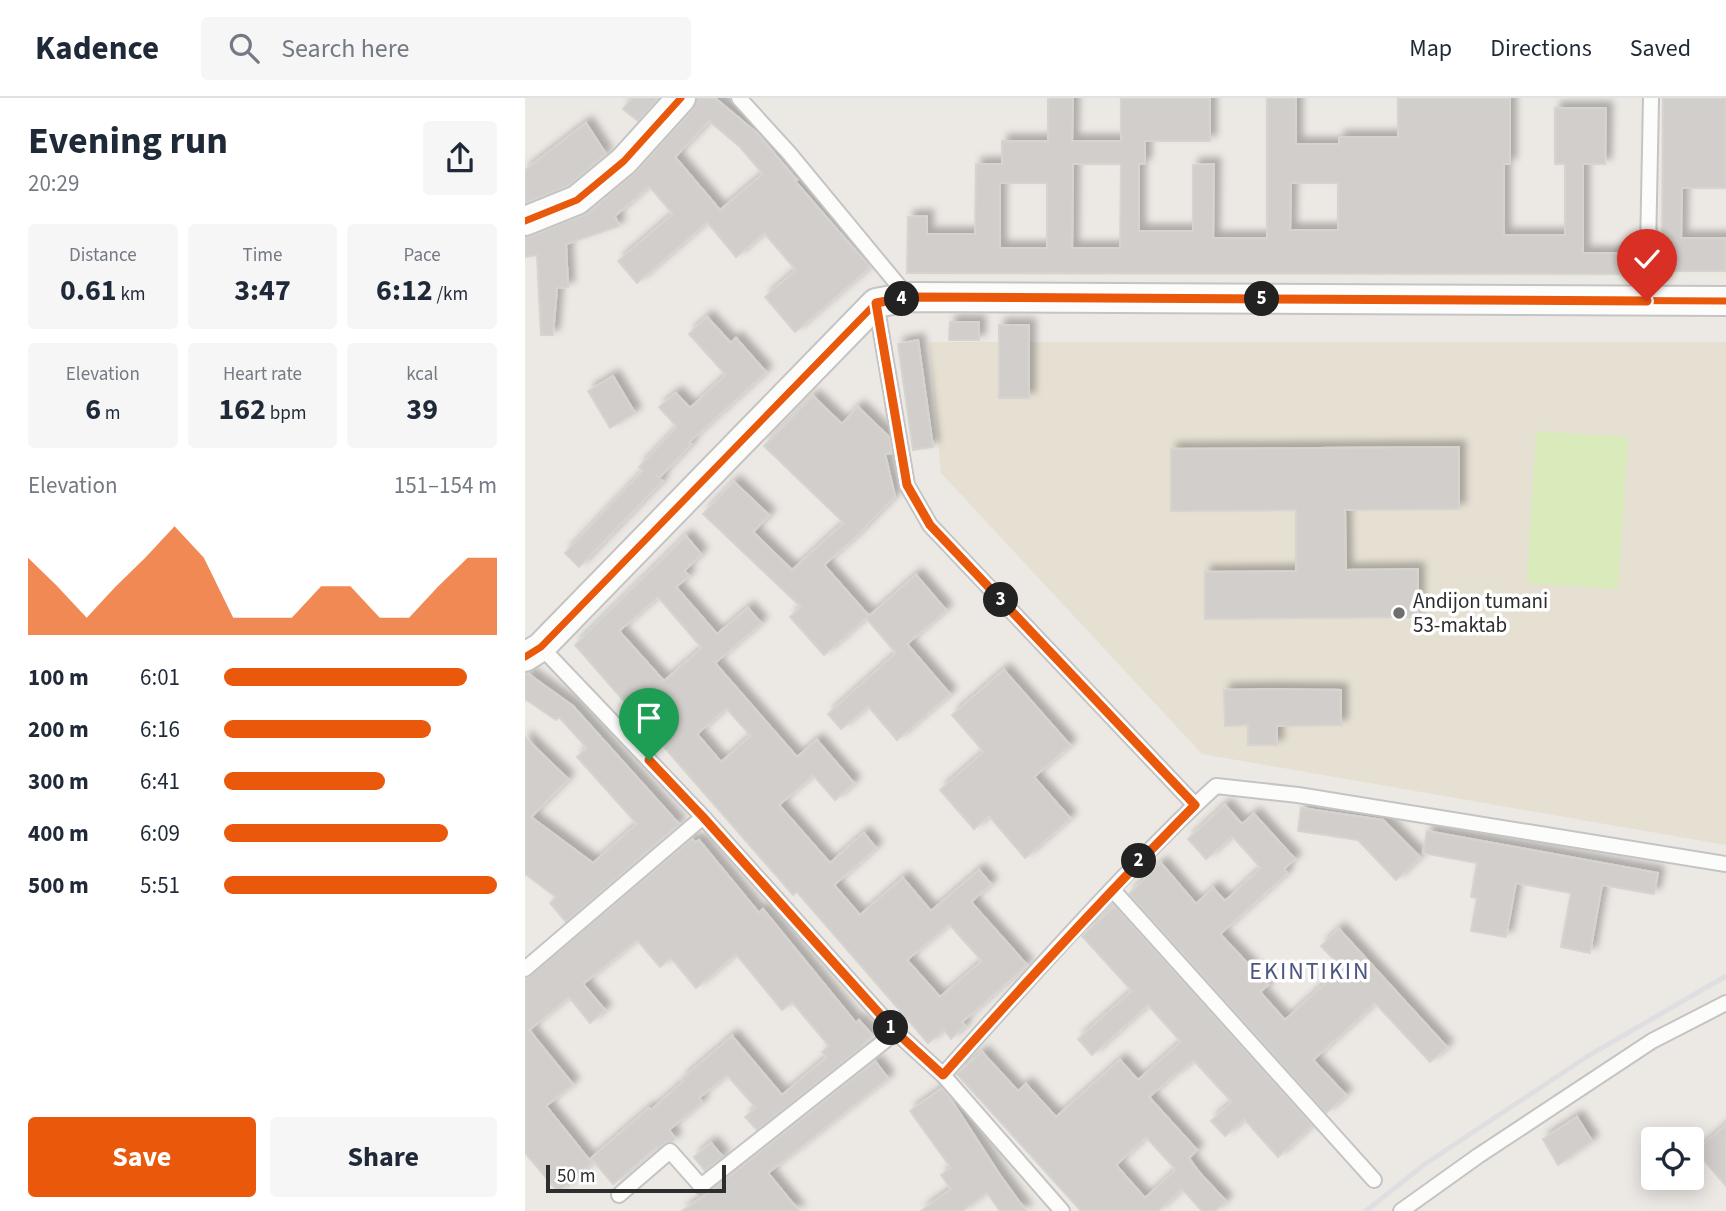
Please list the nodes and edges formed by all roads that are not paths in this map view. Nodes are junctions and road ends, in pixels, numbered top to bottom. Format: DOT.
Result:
graph roads {
  1 [pos="681,98"];
  2 [pos="739,98"];
  3 [pos="1651,98"];
  4 [pos="525,221"];
  5 [pos="908,297"];
  6 [pos="1647,301"];
  7 [pos="1726,301"];
  8 [pos="876,303"];
  9 [pos="533,652"];
  10 [pos="1195,805"];
  11 [pos="703,817"];
  12 [pos="1726,864"];
  13 [pos="1112,889"];
  14 [pos="525,969"];
  15 [pos="1726,1003"];
  16 [pos="896,1032"];
  17 [pos="943,1075"];
  18 [pos="1374,1180"];
  19 [pos="619,1195"];
  20 [pos="1060,1210"];
  21 [pos="1401,1211"];
  1 -- 4 [label="street"];
  2 -- 5 [label="lane"];
  3 -- 6 [label="lane"];
  5 -- 6 [label="street"];
  5 -- 8 [label="street"];
  6 -- 7 [label="street"];
  8 -- 9 [label="street"];
  8 -- 10 [label="lane"];
  9 -- 11 [label="lane"];
  10 -- 12 [label="lane"];
  10 -- 13 [label="lane"];
  11 -- 14 [label="lane"];
  11 -- 16 [label="lane"];
  13 -- 17 [label="lane"];
  13 -- 18 [label="lane"];
  15 -- 21 [label="lane"];
  16 -- 17 [label="lane"];
  16 -- 19 [label="lane"];
  17 -- 20 [label="lane"];
}
